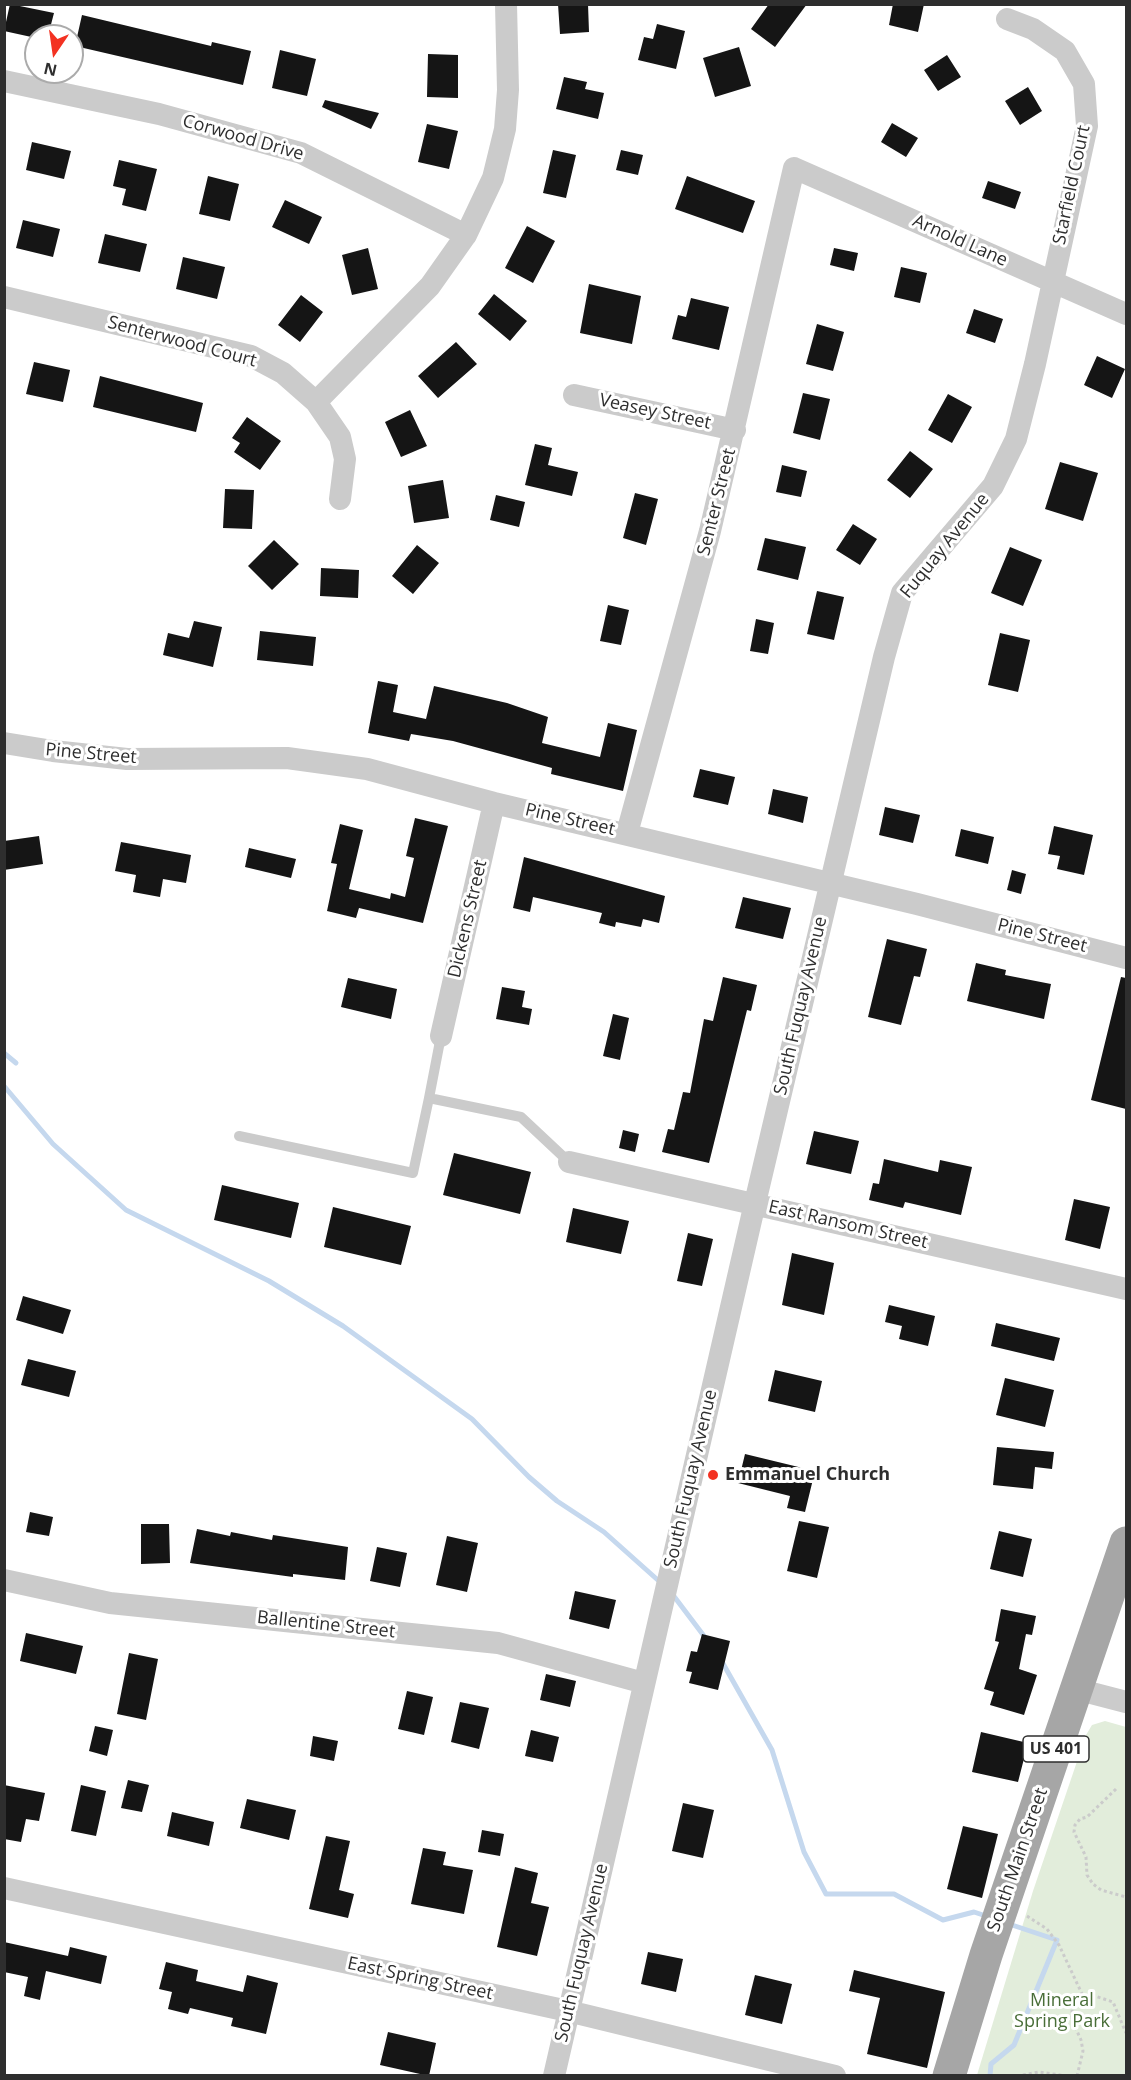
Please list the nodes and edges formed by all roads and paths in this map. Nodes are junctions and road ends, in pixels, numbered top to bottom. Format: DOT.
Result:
graph roads {
  1 [pos="506,4"];
  2 [pos="1007,19"];
  3 [pos="4,81"];
  4 [pos="794,168"];
  5 [pos="466,235"];
  6 [pos="1051,281"];
  7 [pos="4,297"];
  8 [pos="1126,314"];
  9 [pos="574,395"];
  10 [pos="316,402"];
  11 [pos="735,430"];
  12 [pos="340,499"];
  13 [pos="4,743"];
  14 [pos="494,803"];
  15 [pos="627,833"];
  16 [pos="830,884"];
  17 [pos="1126,958"];
  18 [pos="441,1036"];
  19 [pos="429,1098"];
  20 [pos="239,1136"];
  21 [pos="569,1162"];
  22 [pos="755,1203"];
  23 [pos="1126,1289"];
  24 [pos="1126,1543"];
  25 [pos="4,1580"];
  26 [pos="644,1683"];
  27 [pos="1076,1689"];
  28 [pos="1126,1702"];
  29 [pos="1116,1789"];
  30 [pos="4,1888"];
  31 [pos="1126,1897"];
  32 [pos="1003,1907"];
  33 [pos="1083,1996"];
  34 [pos="568,2011"];
  35 [pos="1126,2033"];
  36 [pos="554,2076"];
  37 [pos="835,2076"];
  38 [pos="949,2076"];
  39 [pos="1017,2076"];
  40 [pos="1067,2076"];
  41 [pos="1077,2076"];
  1 -- 5 [label="street"];
  2 -- 6 [label="street, Starfield Court"];
  3 -- 5 [label="street, Corwood Drive"];
  4 -- 6 [label="street, Arnold Lane"];
  4 -- 11 [label="street, Senter Street"];
  5 -- 10 [label="street"];
  6 -- 8 [label="street, Arnold Lane"];
  6 -- 16 [label="street, Fuquay Avenue"];
  7 -- 10 [label="street, Senterwood Court"];
  9 -- 11 [label="street, Veasey Street"];
  10 -- 12 [label="street, Senterwood Court"];
  11 -- 15 [label="street, Senter Street"];
  13 -- 14 [label="street, Pine Street"];
  14 -- 15 [label="street, Pine Street"];
  14 -- 18 [label="street, Dickens Street"];
  15 -- 16 [label="street, Pine Street"];
  16 -- 17 [label="street, Pine Street"];
  16 -- 22 [label="street, South Fuquay Avenue"];
  18 -- 19 [label="lane"];
  19 -- 20 [label="lane"];
  19 -- 21 [label="lane"];
  21 -- 22 [label="street, East Ransom Street"];
  22 -- 23 [label="street, East Ransom Street"];
  22 -- 26 [label="street, South Fuquay Avenue"];
  24 -- 27 [label="main road, South Main Street / US 401"];
  25 -- 26 [label="street, Ballentine Street"];
  26 -- 34 [label="street, South Fuquay Avenue"];
  27 -- 28 [label="street"];
  27 -- 32 [label="main road, South Main Street / US 401"];
  29 -- 31 [label="path"];
  30 -- 34 [label="street, East Spring Street"];
  32 -- 33 [label="path"];
  32 -- 38 [label="main road, South Main Street / US 401"];
  33 -- 35 [label="path"];
  33 -- 41 [label="path"];
  34 -- 36 [label="street, South Fuquay Avenue"];
  34 -- 37 [label="street, East Spring Street"];
  39 -- 40 [label="path"];
}
